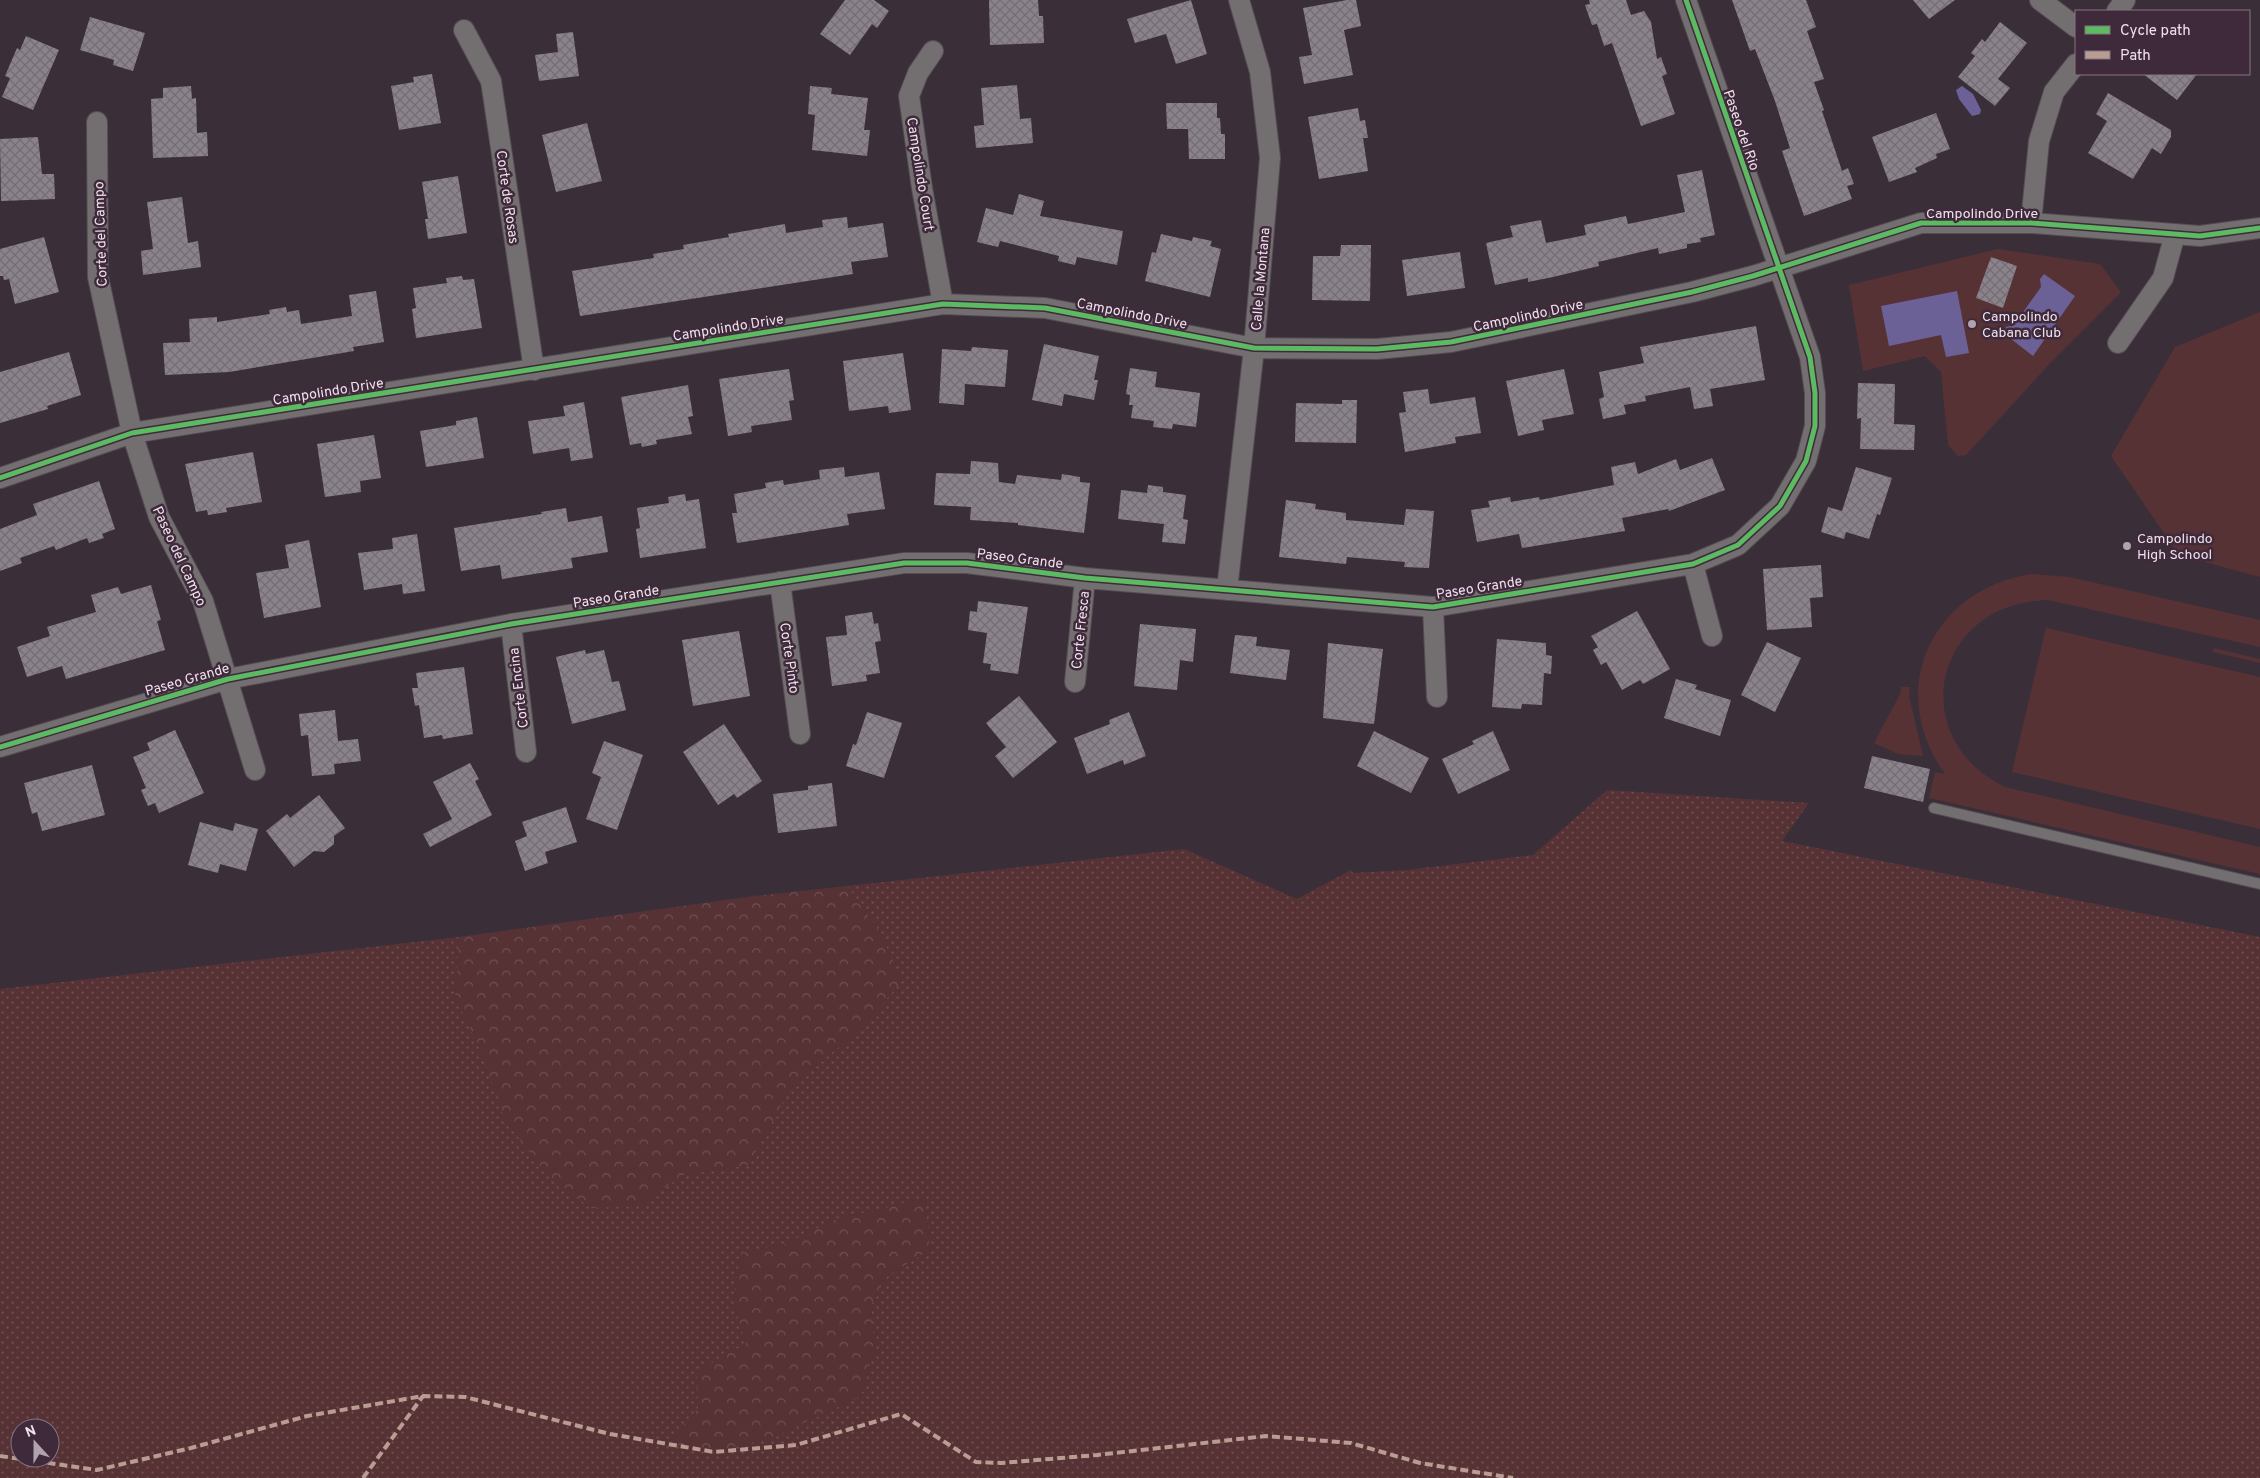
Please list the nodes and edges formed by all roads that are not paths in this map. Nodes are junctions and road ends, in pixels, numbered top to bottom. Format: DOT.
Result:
graph roads {
  1 [pos="1239,0"];
  2 [pos="1686,0"];
  3 [pos="2040,0"];
  4 [pos="2075,27"];
  5 [pos="464,30"];
  6 [pos="933,50"];
  7 [pos="2075,65"];
  8 [pos="97,122"];
  9 [pos="2031,223"];
  10 [pos="2260,228"];
  11 [pos="2175,234"];
  12 [pos="1777,267"];
  13 [pos="943,304"];
  14 [pos="2118,343"];
  15 [pos="1254,348"];
  16 [pos="534,370"];
  17 [pos="132,433"];
  18 [pos="0,478"];
  19 [pos="1693,564"];
  20 [pos="1086,578"];
  21 [pos="780,582"];
  22 [pos="1227,590"];
  23 [pos="1433,607"];
  24 [pos="511,624"];
  25 [pos="1712,636"];
  26 [pos="228,678"];
  27 [pos="1075,682"];
  28 [pos="1436,697"];
  29 [pos="800,734"];
  30 [pos="0,747"];
  31 [pos="526,752"];
  32 [pos="255,770"];
  33 [pos="1934,808"];
  34 [pos="2260,884"];
  1 -- 15 [label="street, Calle la Montana"];
  2 -- 12 [label="street, Paseo del Rio"];
  3 -- 4 [label="street"];
  5 -- 16 [label="street, Corte de Rosas"];
  6 -- 13 [label="street, Campolindo Court"];
  7 -- 9 [label="street"];
  8 -- 17 [label="street, Corte del Campo"];
  9 -- 11 [label="street, Campolindo Drive"];
  9 -- 12 [label="street, Campolindo Drive"];
  10 -- 11 [label="street, Campolindo Drive"];
  11 -- 14 [label="street"];
  12 -- 15 [label="street, Campolindo Drive"];
  12 -- 19 [label="street, Paseo Grande"];
  13 -- 15 [label="street, Campolindo Drive"];
  13 -- 16 [label="street, Campolindo Drive"];
  15 -- 22 [label="street, Calle la Montana"];
  16 -- 17 [label="street, Campolindo Drive"];
  17 -- 18 [label="street, Campolindo Drive"];
  17 -- 26 [label="street, Paseo del Campo"];
  19 -- 23 [label="street, Paseo Grande"];
  19 -- 25 [label="street"];
  20 -- 21 [label="street, Paseo Grande"];
  20 -- 22 [label="street, Paseo Grande"];
  20 -- 27 [label="street, Corte Fresca"];
  21 -- 24 [label="street, Paseo Grande"];
  21 -- 29 [label="street, Corte Pinto"];
  22 -- 23 [label="street, Paseo Grande"];
  23 -- 28 [label="street"];
  24 -- 26 [label="street, Paseo Grande"];
  24 -- 31 [label="street, Corte Encina"];
  26 -- 30 [label="street, Paseo Grande"];
  26 -- 32 [label="street, Paseo del Campo"];
  33 -- 34 [label="lane"];
}
